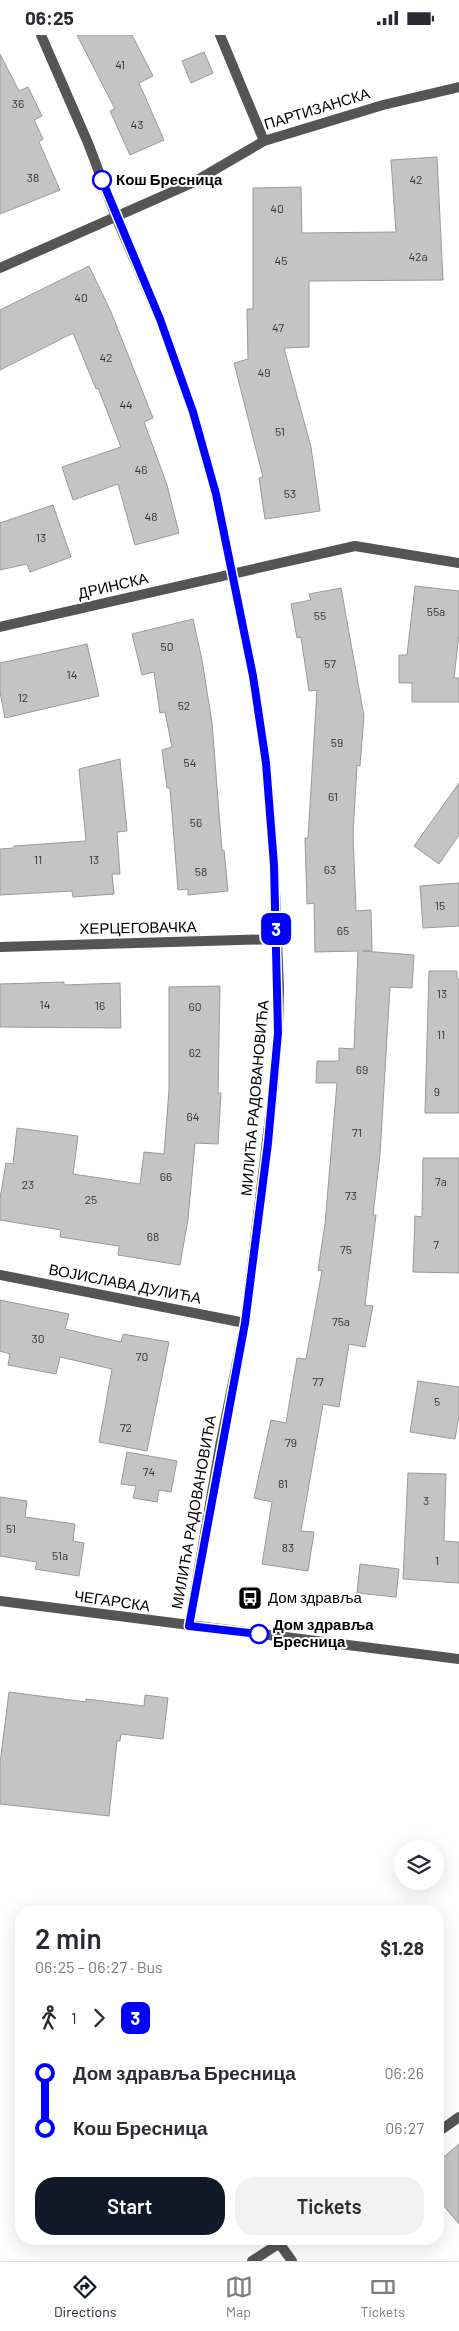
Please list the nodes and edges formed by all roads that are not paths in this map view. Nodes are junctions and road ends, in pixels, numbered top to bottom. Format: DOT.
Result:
graph roads {
  1 [pos="41,35"];
  2 [pos="220,35"];
  3 [pos="459,87"];
  4 [pos="264,141"];
  5 [pos="116,217"];
  6 [pos="0,268"];
  7 [pos="459,563"];
  8 [pos="232,574"];
  9 [pos="0,627"];
  10 [pos="276,939"];
  11 [pos="0,947"];
  12 [pos="0,1275"];
  13 [pos="245,1323"];
  14 [pos="0,1601"];
  15 [pos="189,1626"];
  16 [pos="459,1659"];
  17 [pos="459,2117"];
  18 [pos="444,2128"];
  19 [pos="276,2245"];
  20 [pos="284,2245"];
  21 [pos="252,2261"];
  22 [pos="292,2261"];
  1 -- 5 [label="street, МИЛИЋА РАДОВАНОВИЋА"];
  2 -- 4 [label="street"];
  3 -- 4 [label="street, ПАРТИЗАНСКА"];
  4 -- 5 [label="street, ПАРТИЗАНСКА"];
  5 -- 6 [label="street, ПАРТИЗАНСКА"];
  5 -- 8 [label="street, МИЛИЋА РАДОВАНОВИЋА"];
  7 -- 8 [label="street, ДРИНСКА"];
  8 -- 9 [label="street, ДРИНСКА"];
  8 -- 10 [label="street, МИЛИЋА РАДОВАНОВИЋА"];
  10 -- 11 [label="street, ХЕРЦЕГОВАЧКА"];
  10 -- 13 [label="street, МИЛИЋА РАДОВАНОВИЋА"];
  12 -- 13 [label="street, ВОЈИСЛАВА ДУЛИЋА"];
  13 -- 15 [label="street, МИЛИЋА РАДОВАНОВИЋА"];
  14 -- 15 [label="street, ЧЕГАРСКА"];
  15 -- 16 [label="street, ЧЕГАРСКА"];
  17 -- 18 [label="street"];
  19 -- 21 [label="street"];
  20 -- 22 [label="street"];
}
